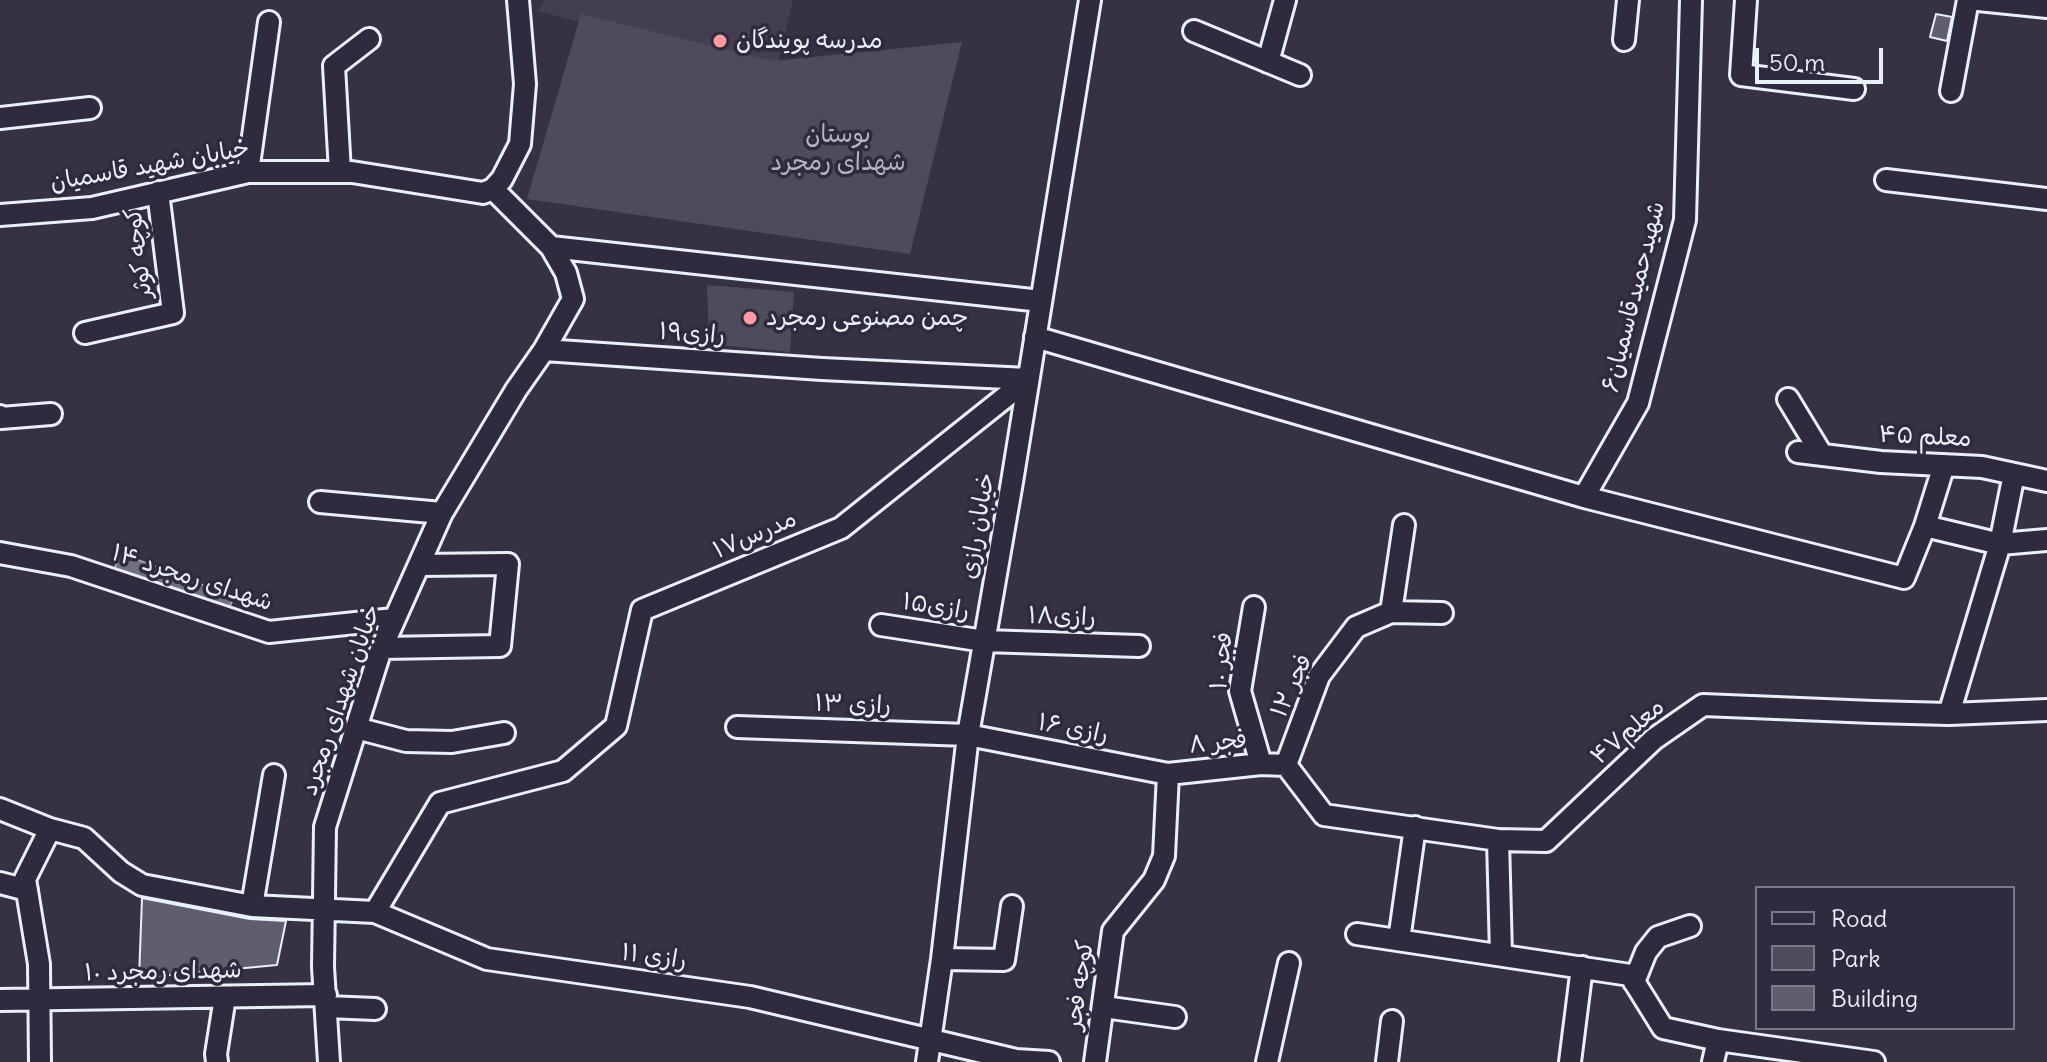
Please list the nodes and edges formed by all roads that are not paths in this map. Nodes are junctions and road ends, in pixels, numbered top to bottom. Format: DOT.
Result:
graph roads {
  1 [pos="518,0"];
  2 [pos="1090,0"];
  3 [pos="1285,0"];
  4 [pos="1628,0"];
  5 [pos="1691,0"];
  6 [pos="1746,0"];
  7 [pos="1968,0"];
  8 [pos="1978,0"];
  9 [pos="2047,7"];
  10 [pos="269,22"];
  11 [pos="1194,31"];
  12 [pos="369,39"];
  13 [pos="1624,40"];
  14 [pos="1268,62"];
  15 [pos="1300,75"];
  16 [pos="1854,89"];
  17 [pos="1951,91"];
  18 [pos="90,108"];
  19 [pos="0,118"];
  20 [pos="248,172"];
  21 [pos="340,172"];
  22 [pos="1886,180"];
  23 [pos="493,189"];
  24 [pos="158,192"];
  25 [pos="2047,199"];
  26 [pos="0,215"];
  27 [pos="551,247"];
  28 [pos="1041,301"];
  29 [pos="85,333"];
  30 [pos="1035,337"];
  31 [pos="544,350"];
  32 [pos="1028,379"];
  33 [pos="1788,399"];
  34 [pos="51,414"];
  35 [pos="0,416"];
  36 [pos="1798,452"];
  37 [pos="1822,455"];
  38 [pos="1944,465"];
  39 [pos="2014,474"];
  40 [pos="2047,481"];
  41 [pos="1584,497"];
  42 [pos="320,502"];
  43 [pos="442,513"];
  44 [pos="1404,525"];
  45 [pos="1925,526"];
  46 [pos="2047,540"];
  47 [pos="2000,544"];
  48 [pos="0,553"];
  49 [pos="419,565"];
  50 [pos="1254,607"];
  51 [pos="1391,612"];
  52 [pos="1442,613"];
  53 [pos="394,619"];
  54 [pos="881,625"];
  55 [pos="984,641"];
  56 [pos="1139,646"];
  57 [pos="382,648"];
  58 [pos="2047,710"];
  59 [pos="1949,714"];
  60 [pos="737,727"];
  61 [pos="356,728"];
  62 [pos="504,733"];
  63 [pos="968,735"];
  64 [pos="1261,764"];
  65 [pos="1286,765"];
  66 [pos="1168,774"];
  67 [pos="274,775"];
  68 [pos="0,809"];
  69 [pos="1415,827"];
  70 [pos="50,829"];
  71 [pos="1498,840"];
  72 [pos="1154,880"];
  73 [pos="0,883"];
  74 [pos="27,890"];
  75 [pos="252,906"];
  76 [pos="1012,906"];
  77 [pos="323,910"];
  78 [pos="375,912"];
  79 [pos="1690,926"];
  80 [pos="1357,934"];
  81 [pos="1399,940"];
  82 [pos="1501,954"];
  83 [pos="942,959"];
  84 [pos="1289,963"];
  85 [pos="1582,967"];
  86 [pos="1634,982"];
  87 [pos="225,997"];
  88 [pos="39,999"];
  89 [pos="0,1000"];
  90 [pos="327,1001"];
  91 [pos="1104,1007"];
  92 [pos="375,1009"];
  93 [pos="1175,1017"];
  94 [pos="1392,1021"];
  95 [pos="1718,1040"];
  96 [pos="931,1041"];
  97 [pos="40,1062"];
  98 [pos="217,1062"];
  99 [pos="329,1062"];
  100 [pos="927,1062"];
  101 [pos="1049,1062"];
  102 [pos="1095,1062"];
  103 [pos="1267,1062"];
  104 [pos="1387,1062"];
  105 [pos="1570,1062"];
  106 [pos="1713,1062"];
  107 [pos="1874,1062"];
  1 -- 23 [label="street"];
  2 -- 28 [label="street, خیابان رازی"];
  3 -- 14 [label="street"];
  4 -- 13 [label="street"];
  5 -- 41 [label="street, شهیدحمیدقاسمیان۶"];
  6 -- 16 [label="street"];
  7 -- 17 [label="street"];
  8 -- 9 [label="street"];
  10 -- 20 [label="street"];
  11 -- 14 [label="street"];
  12 -- 21 [label="street"];
  14 -- 15 [label="street"];
  18 -- 19 [label="street"];
  20 -- 21 [label="street, خیابان شهید قاسمیان"];
  20 -- 24 [label="street, خیابان شهید قاسمیان"];
  21 -- 23 [label="street, خیابان شهید قاسمیان"];
  22 -- 25 [label="street"];
  23 -- 27 [label="street, خیابان شهدای رمجرد"];
  24 -- 26 [label="street, خیابان شهید قاسمیان"];
  24 -- 29 [label="street, کوچه کوثر"];
  27 -- 28 [label="street"];
  27 -- 31 [label="street, خیابان شهدای رمجرد"];
  28 -- 30 [label="street, خیابان رازی"];
  30 -- 32 [label="street, خیابان رازی"];
  30 -- 41 [label="street"];
  31 -- 32 [label="street, رازی۱۹"];
  31 -- 43 [label="street, خیابان شهدای رمجرد"];
  32 -- 55 [label="street, خیابان رازی"];
  32 -- 78 [label="street, مدرس۱۷"];
  33 -- 37 [label="street"];
  34 -- 35 [label="street"];
  36 -- 37 [label="street, معلم ۴۵"];
  37 -- 38 [label="street, معلم ۴۵"];
  38 -- 39 [label="street, معلم ۴۵"];
  38 -- 45 [label="street"];
  39 -- 40 [label="street, معلم ۴۵"];
  39 -- 47 [label="street"];
  41 -- 45 [label="street"];
  42 -- 43 [label="street"];
  43 -- 49 [label="street, خیابان شهدای رمجرد"];
  44 -- 51 [label="street"];
  45 -- 47 [label="street"];
  46 -- 47 [label="street"];
  47 -- 59 [label="street"];
  48 -- 53 [label="street, شهدای رمجرد ۱۴"];
  49 -- 53 [label="street, خیابان شهدای رمجرد"];
  49 -- 57 [label="street"];
  50 -- 64 [label="street, فجر ۱۰"];
  51 -- 52 [label="street, فجر ۱۲"];
  51 -- 65 [label="street, فجر ۱۲"];
  53 -- 57 [label="street, خیابان شهدای رمجرد"];
  54 -- 55 [label="street, رازی۱۵"];
  55 -- 56 [label="street, رازی۱۸"];
  55 -- 63 [label="street, خیابان رازی"];
  57 -- 61 [label="street, خیابان شهدای رمجرد"];
  58 -- 59 [label="street, معلم۴۷"];
  59 -- 71 [label="street, معلم۴۷"];
  60 -- 63 [label="street, رازی ۱۳"];
  61 -- 62 [label="street"];
  61 -- 77 [label="street, خیابان شهدای رمجرد"];
  63 -- 66 [label="street, رازی ۱۶"];
  63 -- 83 [label="street, خیابان رازی"];
  64 -- 65 [label="street, فجر ۸"];
  64 -- 66 [label="street, فجر ۸"];
  65 -- 69 [label="street, معلم۴۷"];
  66 -- 72 [label="street, فجر ۸"];
  67 -- 75 [label="street"];
  68 -- 70 [label="street"];
  69 -- 71 [label="street, معلم۴۷"];
  69 -- 81 [label="street"];
  70 -- 74 [label="street"];
  70 -- 75 [label="street"];
  71 -- 82 [label="street"];
  72 -- 91 [label="street, کوچه فجر"];
  73 -- 74 [label="street"];
  74 -- 88 [label="street"];
  75 -- 77 [label="street"];
  76 -- 83 [label="street"];
  77 -- 78 [label="street"];
  77 -- 90 [label="street, خیابان شهدای رمجرد"];
  78 -- 96 [label="street, رازی ۱۱"];
  79 -- 86 [label="street"];
  80 -- 81 [label="street"];
  81 -- 82 [label="street"];
  82 -- 85 [label="street"];
  83 -- 96 [label="street, خیابان رازی"];
  84 -- 103 [label="street"];
  85 -- 86 [label="street"];
  85 -- 105 [label="street"];
  86 -- 95 [label="street"];
  87 -- 88 [label="street, شهدای رمجرد ۱۰"];
  87 -- 90 [label="street, شهدای رمجرد ۱۰"];
  87 -- 98 [label="street"];
  88 -- 89 [label="street, شهدای رمجرد ۱۰"];
  88 -- 97 [label="street"];
  90 -- 92 [label="street, شهدای رمجرد ۱۰"];
  90 -- 99 [label="street, خیابان شهدای رمجرد"];
  91 -- 93 [label="street"];
  91 -- 102 [label="street, کوچه فجر"];
  94 -- 104 [label="street"];
  95 -- 106 [label="street"];
  95 -- 107 [label="street"];
  96 -- 100 [label="street, خیابان رازی"];
  96 -- 101 [label="street, رازی ۱۱"];
}
